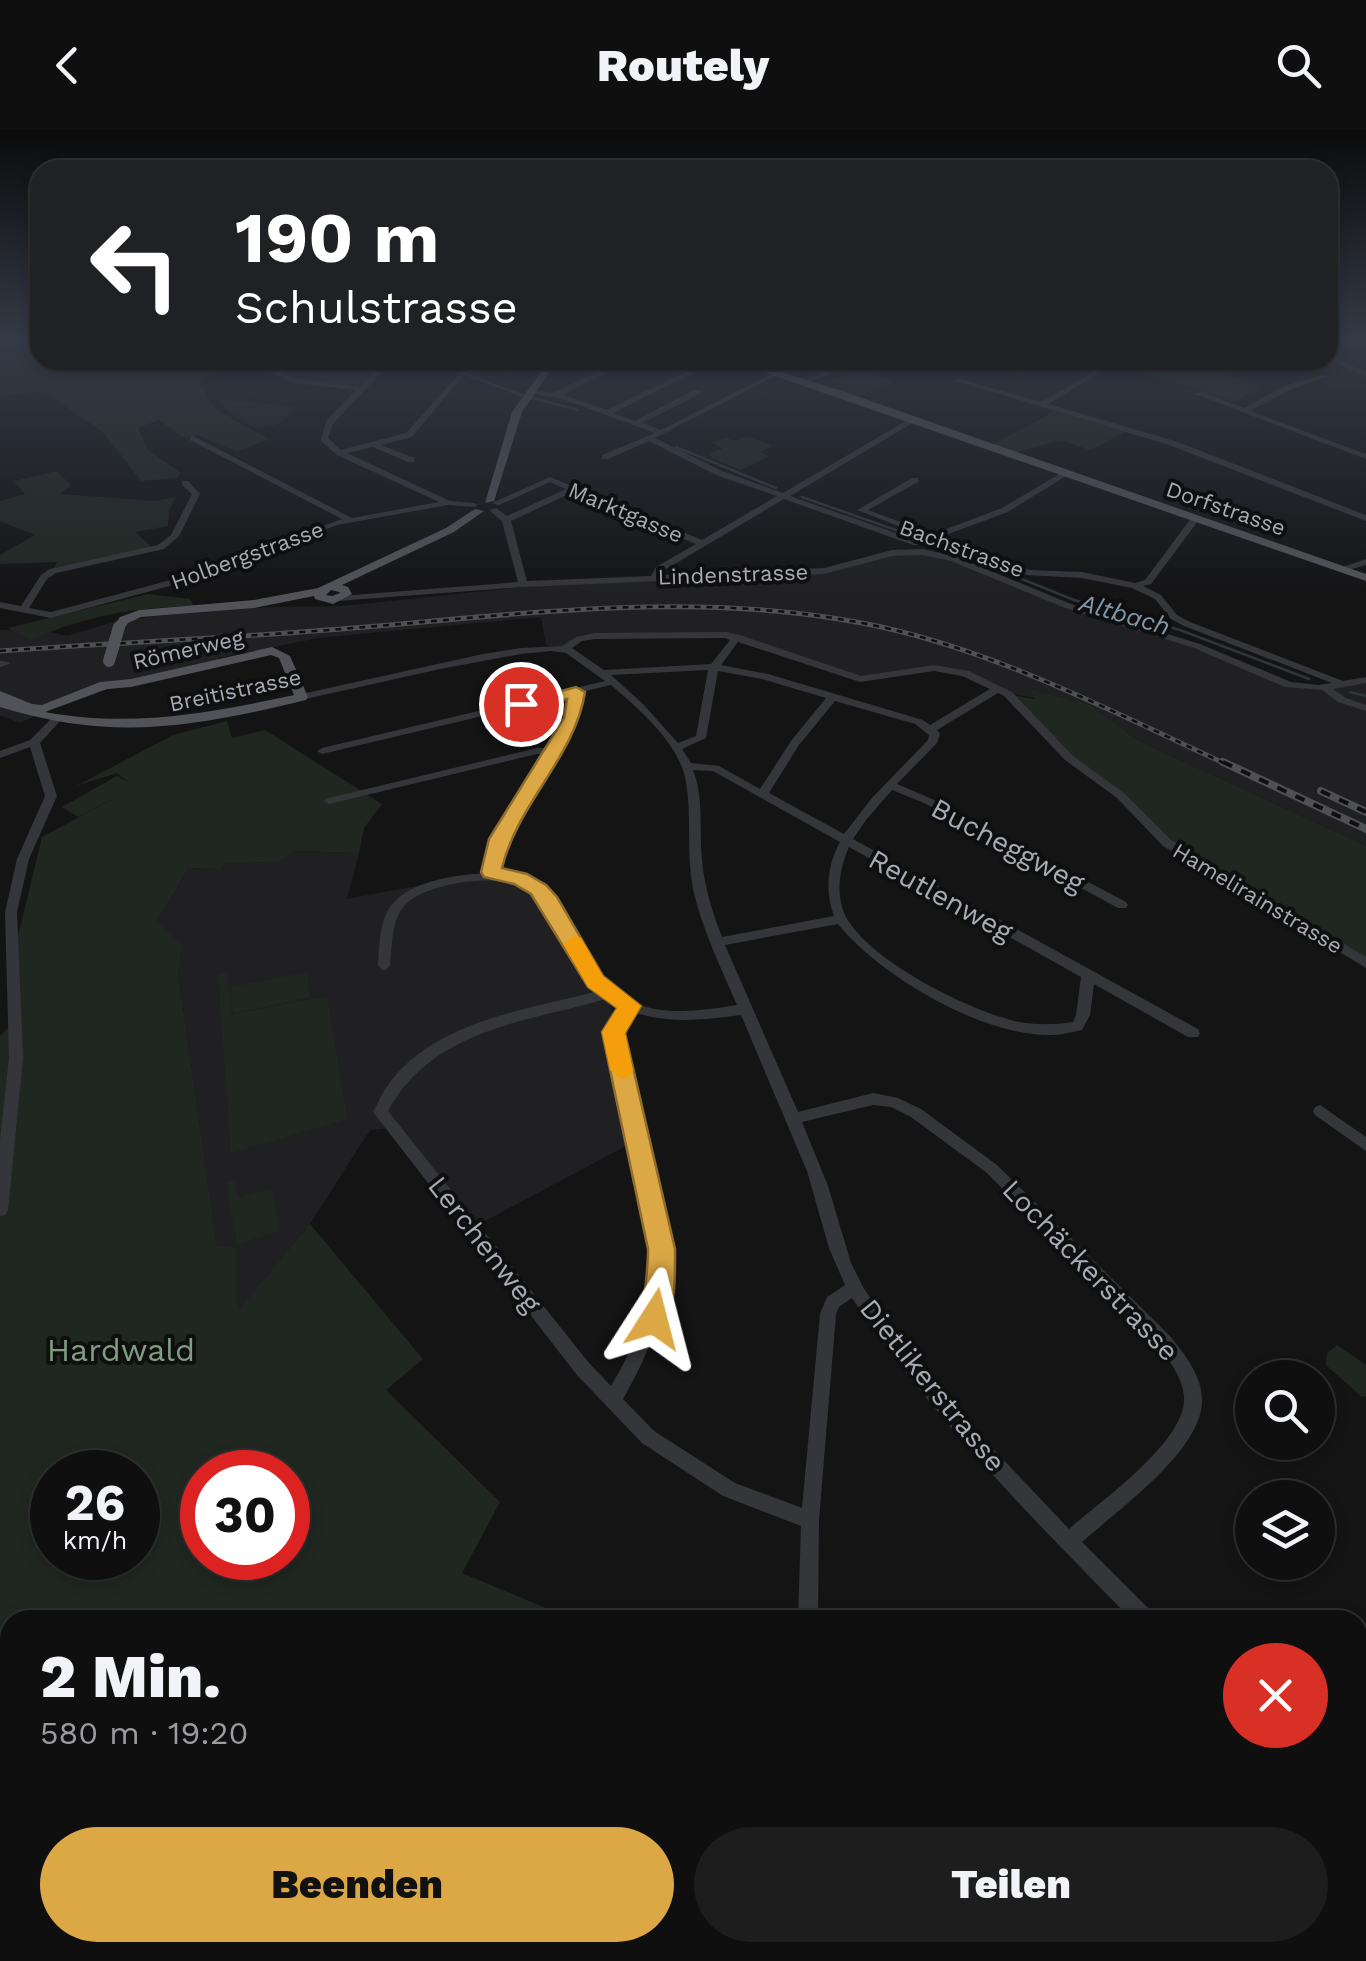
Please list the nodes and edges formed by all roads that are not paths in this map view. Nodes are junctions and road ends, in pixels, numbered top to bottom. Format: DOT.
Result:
graph roads {
  1 [pos="331,424"];
  2 [pos="419,424"];
  3 [pos="515,424"];
  4 [pos="637,424"];
  5 [pos="677,424"];
  6 [pos="906,424"];
  7 [pos="922,424"];
  8 [pos="1105,424"];
  9 [pos="1283,424"];
  10 [pos="662,432"];
  11 [pos="192,438"];
  12 [pos="648,438"];
  13 [pos="369,443"];
  14 [pos="340,453"];
  15 [pos="605,457"];
  16 [pos="1366,457"];
  17 [pos="411,460"];
  18 [pos="1064,474"];
  19 [pos="915,480"];
  20 [pos="185,483"];
  21 [pos="572,489"];
  22 [pos="782,496"];
  23 [pos="448,503"];
  24 [pos="493,505"];
  25 [pos="476,508"];
  26 [pos="527,508"];
  27 [pos="1196,518"];
  28 [pos="1366,518"];
  29 [pos="350,520"];
  30 [pos="506,520"];
  31 [pos="935,536"];
  32 [pos="703,544"];
  33 [pos="915,547"];
  34 [pos="1366,562"];
  35 [pos="1341,569"];
  36 [pos="654,578"];
  37 [pos="1366,578"];
  38 [pos="523,584"];
  39 [pos="1135,586"];
  40 [pos="334,593"];
  41 [pos="0,605"];
  42 [pos="25,606"];
  43 [pos="737,636"];
  44 [pos="568,646"];
  45 [pos="714,667"];
  46 [pos="601,673"];
  47 [pos="1366,680"];
  48 [pos="612,682"];
  49 [pos="1340,682"];
  50 [pos="105,685"];
  51 [pos="1324,687"];
  52 [pos="997,689"];
  53 [pos="576,692"];
  54 [pos="301,697"];
  55 [pos="832,697"];
  56 [pos="0,699"];
  57 [pos="60,703"];
  58 [pos="1366,708"];
  59 [pos="36,709"];
  60 [pos="56,720"];
  61 [pos="931,729"];
  62 [pos="34,742"];
  63 [pos="676,747"];
  64 [pos="322,751"];
  65 [pos="552,751"];
  66 [pos="0,755"];
  67 [pos="688,766"];
  68 [pos="893,786"];
  69 [pos="762,795"];
  70 [pos="329,801"];
  71 [pos="844,840"];
  72 [pos="491,872"];
  73 [pos="1122,905"];
  74 [pos="841,918"];
  75 [pos="718,942"];
  76 [pos="1366,963"];
  77 [pos="384,966"];
  78 [pos="1088,976"];
  79 [pos="608,993"];
  80 [pos="630,1006"];
  81 [pos="746,1009"];
  82 [pos="1192,1033"];
  83 [pos="1320,1111"];
  84 [pos="795,1118"];
  85 [pos="1366,1145"];
  86 [pos="0,1210"];
  87 [pos="854,1288"];
  88 [pos="612,1401"];
  89 [pos="810,1520"];
  90 [pos="1070,1542"];
  91 [pos="808,1610"];
  92 [pos="1136,1610"];
  1 -- 14 [label="street"];
  2 -- 13 [label="street"];
  3 -- 24 [label="main road"];
  4 -- 10 [label="street"];
  5 -- 10 [label="street"];
  6 -- 22 [label="street"];
  7 -- 18 [label="main road, Dorfstrasse"];
  8 -- 28 [label="street"];
  9 -- 16 [label="street"];
  10 -- 12 [label="street"];
  11 -- 29 [label="street"];
  12 -- 15 [label="street"];
  12 -- 22 [label="street"];
  13 -- 14 [label="street"];
  13 -- 17 [label="street"];
  14 -- 23 [label="street"];
  18 -- 27 [label="main road, Dorfstrasse"];
  18 -- 31 [label="street, Lindenstrasse"];
  19 -- 31 [label="street, Bachstrasse"];
  20 -- 42 [label="street"];
  21 -- 24 [label="street, Marktgasse"];
  21 -- 26 [label="street"];
  21 -- 32 [label="street, Marktgasse"];
  22 -- 32 [label="street"];
  22 -- 33 [label="street"];
  23 -- 25 [label="street, Holbergstrasse"];
  23 -- 29 [label="street, Holbergstrasse"];
  24 -- 25 [label="main road"];
  24 -- 26 [label="street"];
  24 -- 30 [label="street"];
  25 -- 40 [label="main road"];
  26 -- 30 [label="street"];
  27 -- 35 [label="main road, Dorfstrasse"];
  27 -- 39 [label="street"];
  29 -- 42 [label="street, Holbergstrasse"];
  30 -- 38 [label="street"];
  31 -- 33 [label="street, Lindenstrasse"];
  31 -- 39 [label="street, Bachstrasse"];
  32 -- 36 [label="street"];
  33 -- 36 [label="street, Lindenstrasse"];
  33 -- 51 [label="street"];
  34 -- 35 [label="street"];
  35 -- 37 [label="main road, Dorfstrasse"];
  36 -- 38 [label="street, Lindenstrasse"];
  38 -- 40 [label="street, Lindenstrasse"];
  39 -- 49 [label="street, Bachstrasse"];
  40 -- 50 [label="main road, bridge"];
  41 -- 42 [label="street, Holbergstrasse"];
  43 -- 44 [label="street, Hamelirainstrasse"];
  43 -- 45 [label="street"];
  43 -- 52 [label="street, Hamelirainstrasse"];
  44 -- 46 [label="street, Dietlikerstrasse"];
  44 -- 54 [label="street, Breitistrasse"];
  45 -- 46 [label="street"];
  45 -- 55 [label="street"];
  45 -- 63 [label="street"];
  46 -- 48 [label="street, Dietlikerstrasse"];
  47 -- 49 [label="street"];
  48 -- 53 [label="street"];
  48 -- 63 [label="street, Dietlikerstrasse"];
  49 -- 51 [label="street"];
  50 -- 54 [label="main road, Römerweg"];
  50 -- 57 [label="main road, Römerweg"];
  51 -- 58 [label="street"];
  52 -- 61 [label="street"];
  52 -- 76 [label="street, Hamelirainstrasse"];
  53 -- 64 [label="street"];
  53 -- 65 [label="street"];
  54 -- 60 [label="main road, Breitistrasse"];
  55 -- 61 [label="street"];
  55 -- 69 [label="street"];
  56 -- 59 [label="main road, Breitistrasse"];
  56 -- 60 [label="main road, Breitistrasse"];
  57 -- 59 [label="main road, Römerweg"];
  57 -- 60 [label="main road"];
  60 -- 62 [label="street"];
  61 -- 68 [label="street"];
  62 -- 66 [label="street"];
  62 -- 86 [label="street"];
  63 -- 67 [label="street, Dietlikerstrasse"];
  65 -- 70 [label="street"];
  65 -- 72 [label="street"];
  67 -- 69 [label="street, Reutlenweg"];
  67 -- 75 [label="street, Dietlikerstrasse"];
  68 -- 71 [label="street"];
  68 -- 73 [label="street, Bucheggweg"];
  69 -- 71 [label="street, Reutlenweg"];
  71 -- 74 [label="street"];
  71 -- 78 [label="street, Reutlenweg"];
  72 -- 77 [label="street"];
  72 -- 79 [label="street"];
  74 -- 75 [label="street"];
  74 -- 78 [label="street"];
  75 -- 81 [label="street, Dietlikerstrasse"];
  78 -- 82 [label="street, Reutlenweg"];
  79 -- 80 [label="street"];
  79 -- 88 [label="street, Lerchenweg"];
  80 -- 81 [label="street"];
  80 -- 88 [label="street"];
  81 -- 84 [label="street, Dietlikerstrasse"];
  83 -- 85 [label="street"];
  84 -- 87 [label="street, Dietlikerstrasse"];
  84 -- 90 [label="street, Lochäckerstrasse"];
  87 -- 89 [label="street"];
  87 -- 90 [label="street, Dietlikerstrasse"];
  88 -- 89 [label="street, Lerchenweg"];
  89 -- 91 [label="street"];
  90 -- 92 [label="street, Dietlikerstrasse"];
}
